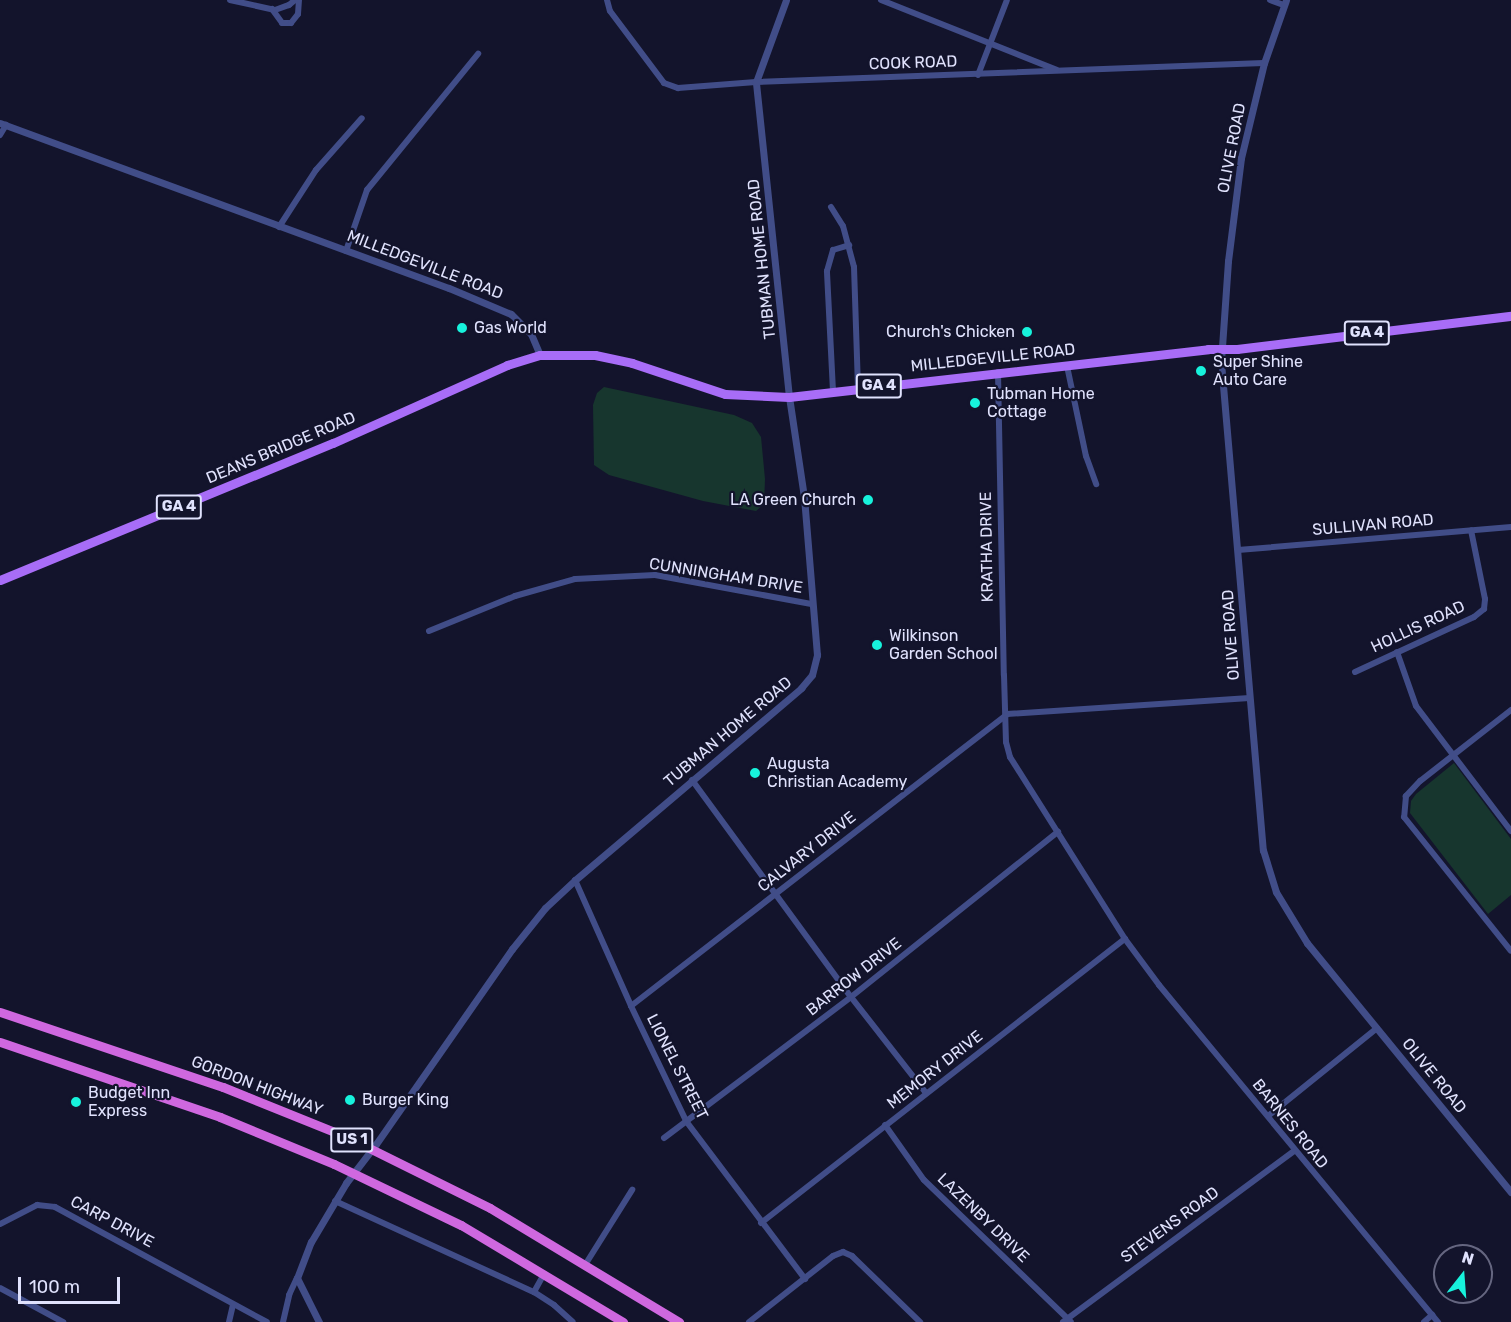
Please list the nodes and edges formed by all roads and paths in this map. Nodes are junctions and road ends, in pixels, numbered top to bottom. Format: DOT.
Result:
graph roads {
  1 [pos="230,0"];
  2 [pos="297,0"];
  3 [pos="607,0"];
  4 [pos="786,0"];
  5 [pos="881,0"];
  6 [pos="1007,0"];
  7 [pos="1270,0"];
  8 [pos="1285,3"];
  9 [pos="272,9"];
  10 [pos="991,43"];
  11 [pos="478,54"];
  12 [pos="1264,63"];
  13 [pos="1060,72"];
  14 [pos="978,75"];
  15 [pos="756,82"];
  16 [pos="362,118"];
  17 [pos="3,124"];
  18 [pos="0,135"];
  19 [pos="831,207"];
  20 [pos="279,227"];
  21 [pos="849,245"];
  22 [pos="346,251"];
  23 [pos="1511,316"];
  24 [pos="1223,349"];
  25 [pos="540,355"];
  26 [pos="1067,366"];
  27 [pos="998,372"];
  28 [pos="858,388"];
  29 [pos="833,391"];
  30 [pos="789,397"];
  31 [pos="1096,484"];
  32 [pos="1511,527"];
  33 [pos="1471,531"];
  34 [pos="1238,549"];
  35 [pos="0,580"];
  36 [pos="811,604"];
  37 [pos="429,631"];
  38 [pos="1397,652"];
  39 [pos="1355,672"];
  40 [pos="1249,698"];
  41 [pos="1511,710"];
  42 [pos="1007,714"];
  43 [pos="1455,755"];
  44 [pos="692,780"];
  45 [pos="1511,831"];
  46 [pos="1058,832"];
  47 [pos="575,880"];
  48 [pos="777,893"];
  49 [pos="1125,939"];
  50 [pos="1511,951"];
  51 [pos="851,998"];
  52 [pos="631,1006"];
  53 [pos="0,1011"];
  54 [pos="1377,1028"];
  55 [pos="0,1042"];
  56 [pos="926,1093"];
  57 [pos="1268,1116"];
  58 [pos="686,1121"];
  59 [pos="885,1125"];
  60 [pos="664,1138"];
  61 [pos="372,1149"];
  62 [pos="1294,1151"];
  63 [pos="354,1173"];
  64 [pos="632,1190"];
  65 [pos="1511,1192"];
  66 [pos="335,1201"];
  67 [pos="761,1223"];
  68 [pos="0,1224"];
  69 [pos="585,1264"];
  70 [pos="544,1274"];
  71 [pos="297,1278"];
  72 [pos="805,1279"];
  73 [pos="0,1288"];
  74 [pos="534,1292"];
  75 [pos="233,1304"];
  76 [pos="1432,1315"];
  77 [pos="1068,1321"];
  78 [pos="63,1322"];
  79 [pos="229,1322"];
  80 [pos="267,1322"];
  81 [pos="283,1322"];
  82 [pos="319,1322"];
  83 [pos="573,1322"];
  84 [pos="623,1322"];
  85 [pos="679,1322"];
  86 [pos="749,1322"];
  87 [pos="920,1322"];
  88 [pos="1424,1322"];
  89 [pos="1438,1322"];
  1 -- 9 [label="street"];
  2 -- 9 [label="street"];
  2 -- 9 [label="street"];
  3 -- 15 [label="street, COOK ROAD"];
  4 -- 15 [label="street, TUBMAN HOME ROAD"];
  5 -- 10 [label="street"];
  6 -- 10 [label="street"];
  7 -- 8 [label="street"];
  8 -- 12 [label="street, OLIVE ROAD"];
  10 -- 13 [label="street"];
  10 -- 14 [label="street"];
  11 -- 22 [label="street"];
  12 -- 13 [label="street, COOK ROAD"];
  12 -- 24 [label="street, OLIVE ROAD"];
  13 -- 14 [label="street, COOK ROAD"];
  14 -- 15 [label="street, COOK ROAD"];
  15 -- 30 [label="street, TUBMAN HOME ROAD"];
  16 -- 20 [label="street"];
  17 -- 18 [label="street"];
  17 -- 20 [label="street, MILLEDGEVILLE ROAD"];
  19 -- 21 [label="street"];
  20 -- 22 [label="street, MILLEDGEVILLE ROAD"];
  21 -- 28 [label="street"];
  21 -- 29 [label="street"];
  22 -- 25 [label="street, MILLEDGEVILLE ROAD"];
  23 -- 24 [label="main road, MILLEDGEVILLE ROAD / GA 4"];
  24 -- 26 [label="main road, MILLEDGEVILLE ROAD / GA 4"];
  24 -- 34 [label="street, OLIVE ROAD"];
  25 -- 30 [label="main road, MILLEDGEVILLE ROAD / GA 4"];
  25 -- 35 [label="main road, DEANS BRIDGE ROAD / GA 4"];
  26 -- 27 [label="main road, MILLEDGEVILLE ROAD / GA 4"];
  26 -- 31 [label="street"];
  27 -- 28 [label="main road, MILLEDGEVILLE ROAD / GA 4"];
  27 -- 42 [label="street, KRATHA DRIVE"];
  28 -- 29 [label="main road, MILLEDGEVILLE ROAD / GA 4"];
  29 -- 30 [label="main road, MILLEDGEVILLE ROAD / GA 4"];
  30 -- 36 [label="street, TUBMAN HOME ROAD"];
  32 -- 33 [label="street, SULLIVAN ROAD"];
  33 -- 34 [label="street, SULLIVAN ROAD"];
  33 -- 38 [label="street, HOLLIS ROAD"];
  34 -- 40 [label="street, OLIVE ROAD"];
  36 -- 37 [label="street, CUNNINGHAM DRIVE"];
  36 -- 44 [label="street, TUBMAN HOME ROAD"];
  38 -- 39 [label="street, HOLLIS ROAD"];
  38 -- 43 [label="street"];
  40 -- 42 [label="street"];
  40 -- 54 [label="street, OLIVE ROAD"];
  41 -- 43 [label="street"];
  42 -- 46 [label="street, KRATHA DRIVE"];
  42 -- 48 [label="street, CALVARY DRIVE"];
  43 -- 45 [label="street"];
  43 -- 50 [label="street"];
  44 -- 47 [label="street, TUBMAN HOME ROAD"];
  44 -- 48 [label="street"];
  46 -- 49 [label="street, KRATHA DRIVE"];
  46 -- 51 [label="street, BARROW DRIVE"];
  47 -- 52 [label="street, LIONEL STREET"];
  47 -- 61 [label="street, TUBMAN HOME ROAD"];
  48 -- 51 [label="street"];
  48 -- 52 [label="street, CALVARY DRIVE"];
  49 -- 56 [label="street, MEMORY DRIVE"];
  49 -- 57 [label="street, BARNES ROAD"];
  51 -- 56 [label="street"];
  51 -- 58 [label="street, BARROW DRIVE"];
  52 -- 58 [label="street, LIONEL STREET"];
  53 -- 61 [label="highway, GORDON HIGHWAY / US 1"];
  54 -- 57 [label="street"];
  54 -- 65 [label="street, OLIVE ROAD"];
  55 -- 63 [label="highway, US 1"];
  56 -- 59 [label="street, MEMORY DRIVE"];
  57 -- 62 [label="street, BARNES ROAD"];
  58 -- 60 [label="street, BARROW DRIVE"];
  58 -- 67 [label="street, LIONEL STREET"];
  59 -- 67 [label="street, MEMORY DRIVE"];
  59 -- 77 [label="street, LAZENBY DRIVE"];
  61 -- 63 [label="street, TUBMAN HOME ROAD"];
  61 -- 69 [label="highway, GORDON HIGHWAY / US 1"];
  62 -- 76 [label="street, BARNES ROAD"];
  62 -- 77 [label="street, STEVENS ROAD"];
  63 -- 66 [label="street, TUBMAN HOME ROAD"];
  63 -- 70 [label="highway, US 1"];
  64 -- 69 [label="street"];
  66 -- 71 [label="street, TUBMAN HOME ROAD"];
  66 -- 74 [label="street"];
  67 -- 72 [label="street, LIONEL STREET"];
  68 -- 75 [label="street, CARP DRIVE"];
  69 -- 85 [label="highway, GORDON HIGHWAY / US 1"];
  70 -- 74 [label="street"];
  70 -- 84 [label="highway, US 1"];
  71 -- 81 [label="street"];
  71 -- 82 [label="street"];
  72 -- 86 [label="street"];
  72 -- 87 [label="street"];
  73 -- 78 [label="street"];
  74 -- 83 [label="street"];
  75 -- 79 [label="street"];
  75 -- 80 [label="street, CARP DRIVE"];
  76 -- 88 [label="street"];
  76 -- 89 [label="street, BARNES ROAD"];
}
